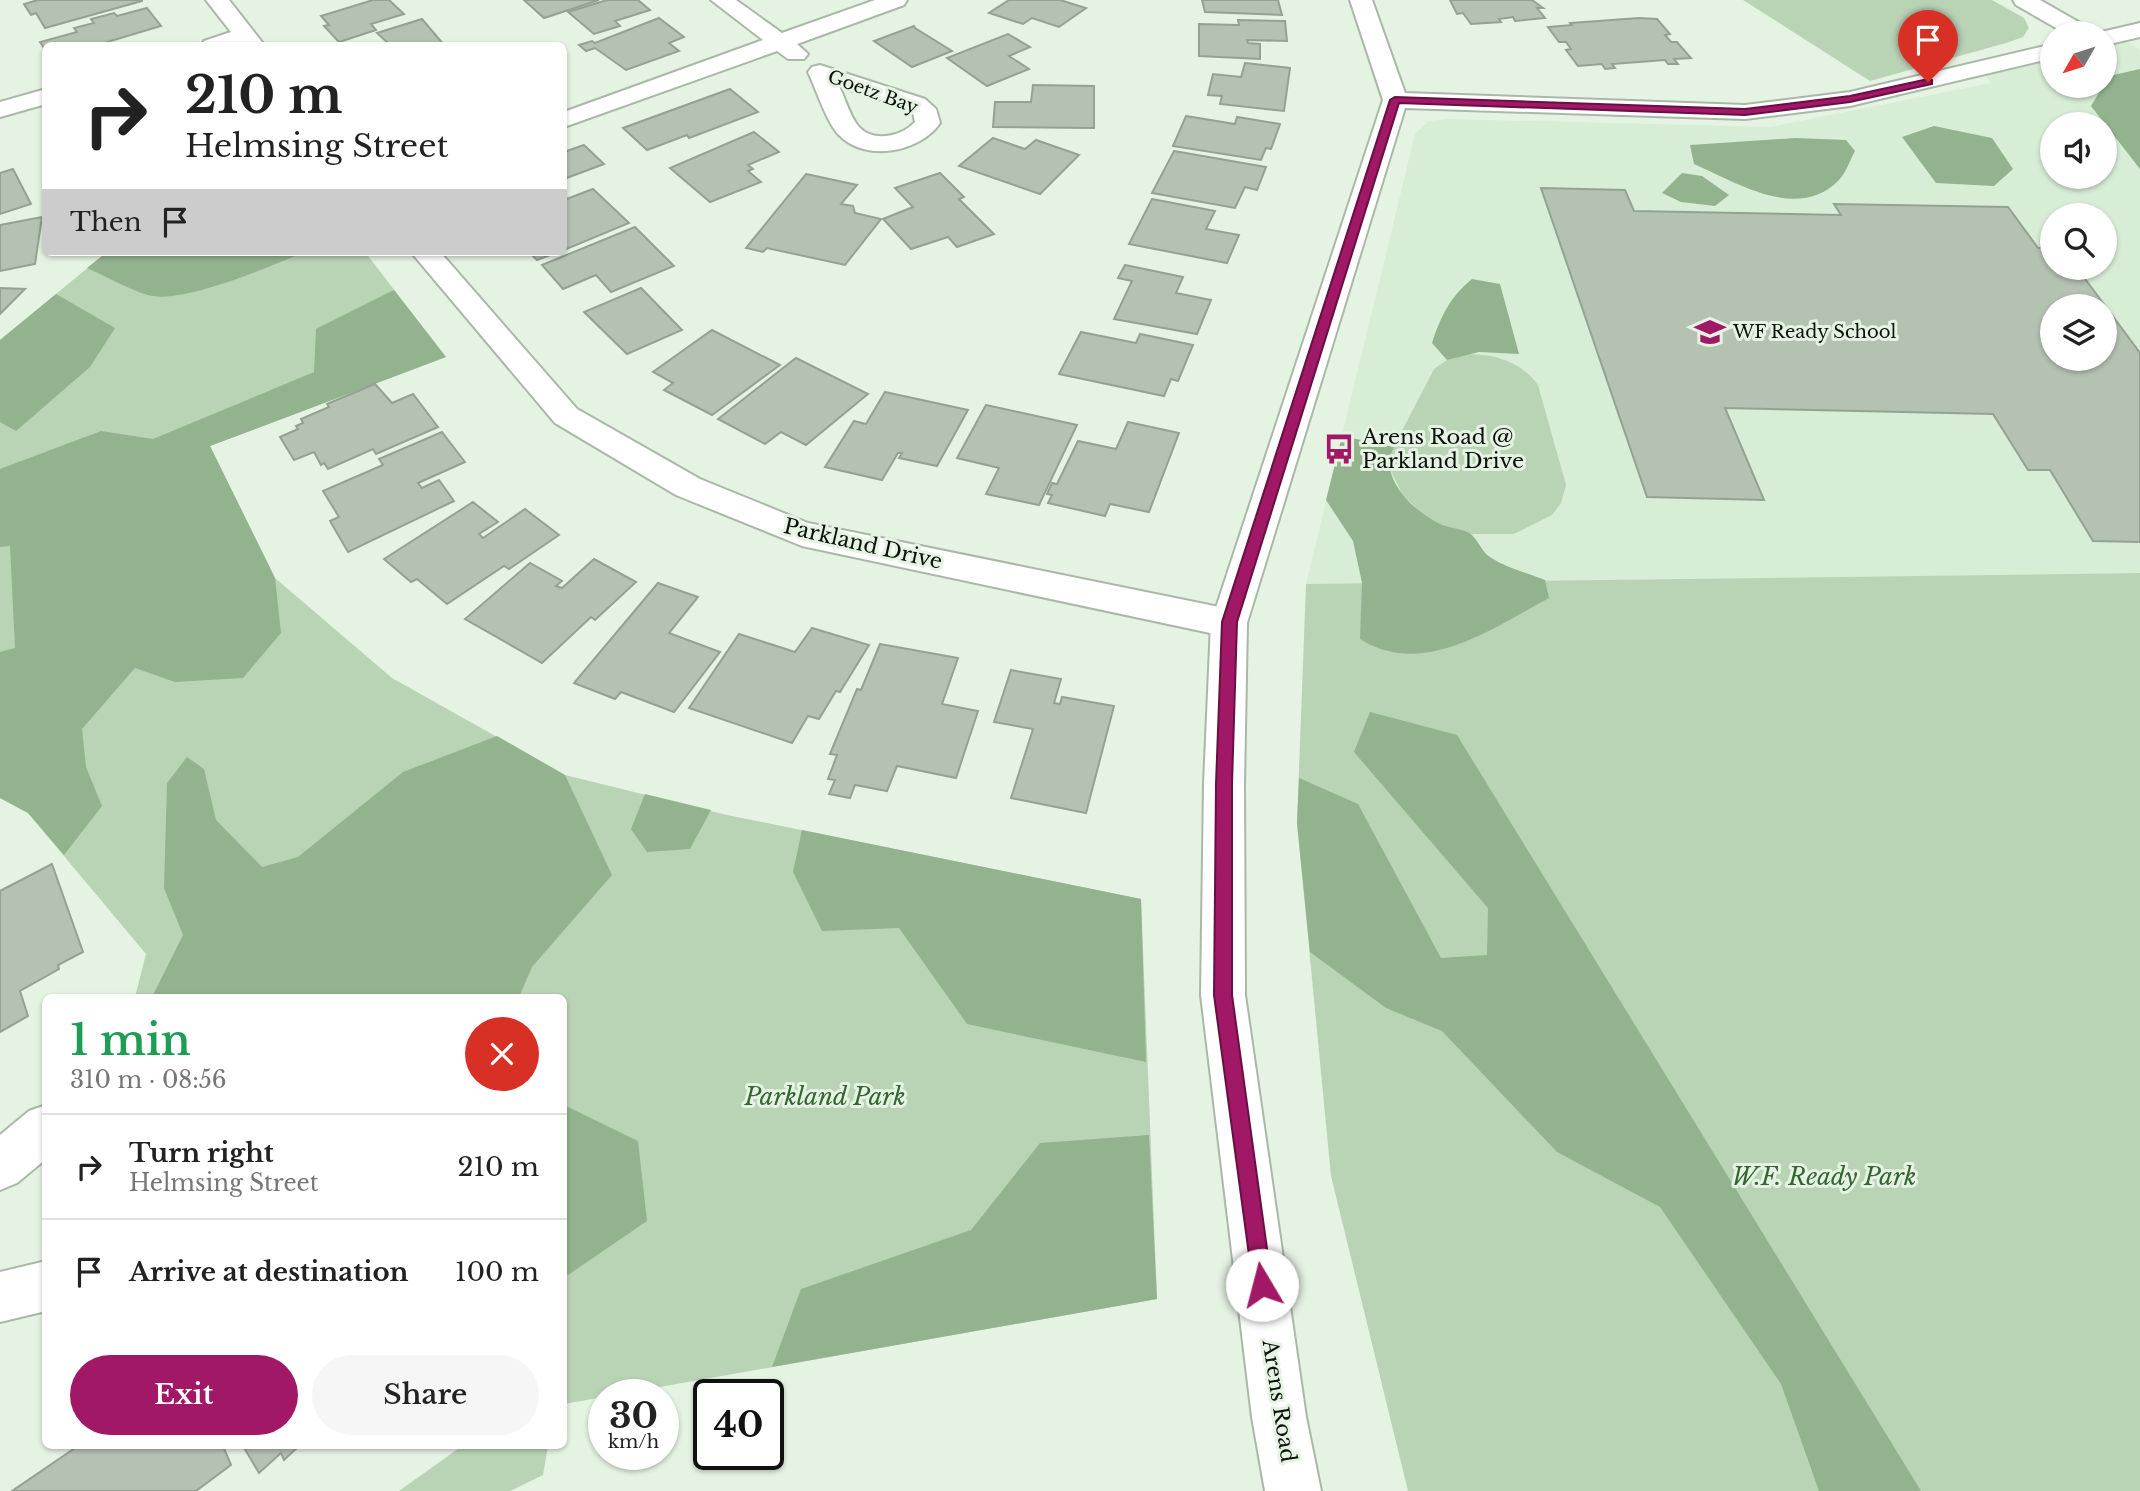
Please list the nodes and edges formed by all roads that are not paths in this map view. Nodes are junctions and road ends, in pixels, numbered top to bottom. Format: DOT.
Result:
graph roads {
  1 [pos="216,0"];
  2 [pos="722,0"];
  3 [pos="896,0"];
  4 [pos="1361,0"];
  5 [pos="2024,0"];
  6 [pos="2060,21"];
  7 [pos="2140,30"];
  8 [pos="2118,35"];
  9 [pos="250,40"];
  10 [pos="780,42"];
  11 [pos="2040,54"];
  12 [pos="820,72"];
  13 [pos="42,97"];
  14 [pos="1395,100"];
  15 [pos="0,110"];
  16 [pos="567,119"];
  17 [pos="428,256"];
  18 [pos="1229,622"];
  19 [pos="42,1131"];
  20 [pos="0,1166"];
  21 [pos="42,1287"];
  22 [pos="0,1297"];
  23 [pos="1293,1491"];
  1 -- 9 [label="street"];
  2 -- 10 [label="street, Goetz Bay"];
  3 -- 10 [label="street"];
  4 -- 14 [label="street"];
  5 -- 6 [label="street"];
  7 -- 8 [label="street"];
  10 -- 12 [label="street, Goetz Bay"];
  10 -- 16 [label="street"];
  11 -- 14 [label="street"];
  13 -- 15 [label="street"];
  14 -- 18 [label="street, Arens Road"];
  17 -- 18 [label="street, Parkland Drive"];
  18 -- 23 [label="street, Arens Road"];
  19 -- 20 [label="street"];
  21 -- 22 [label="street"];
}
